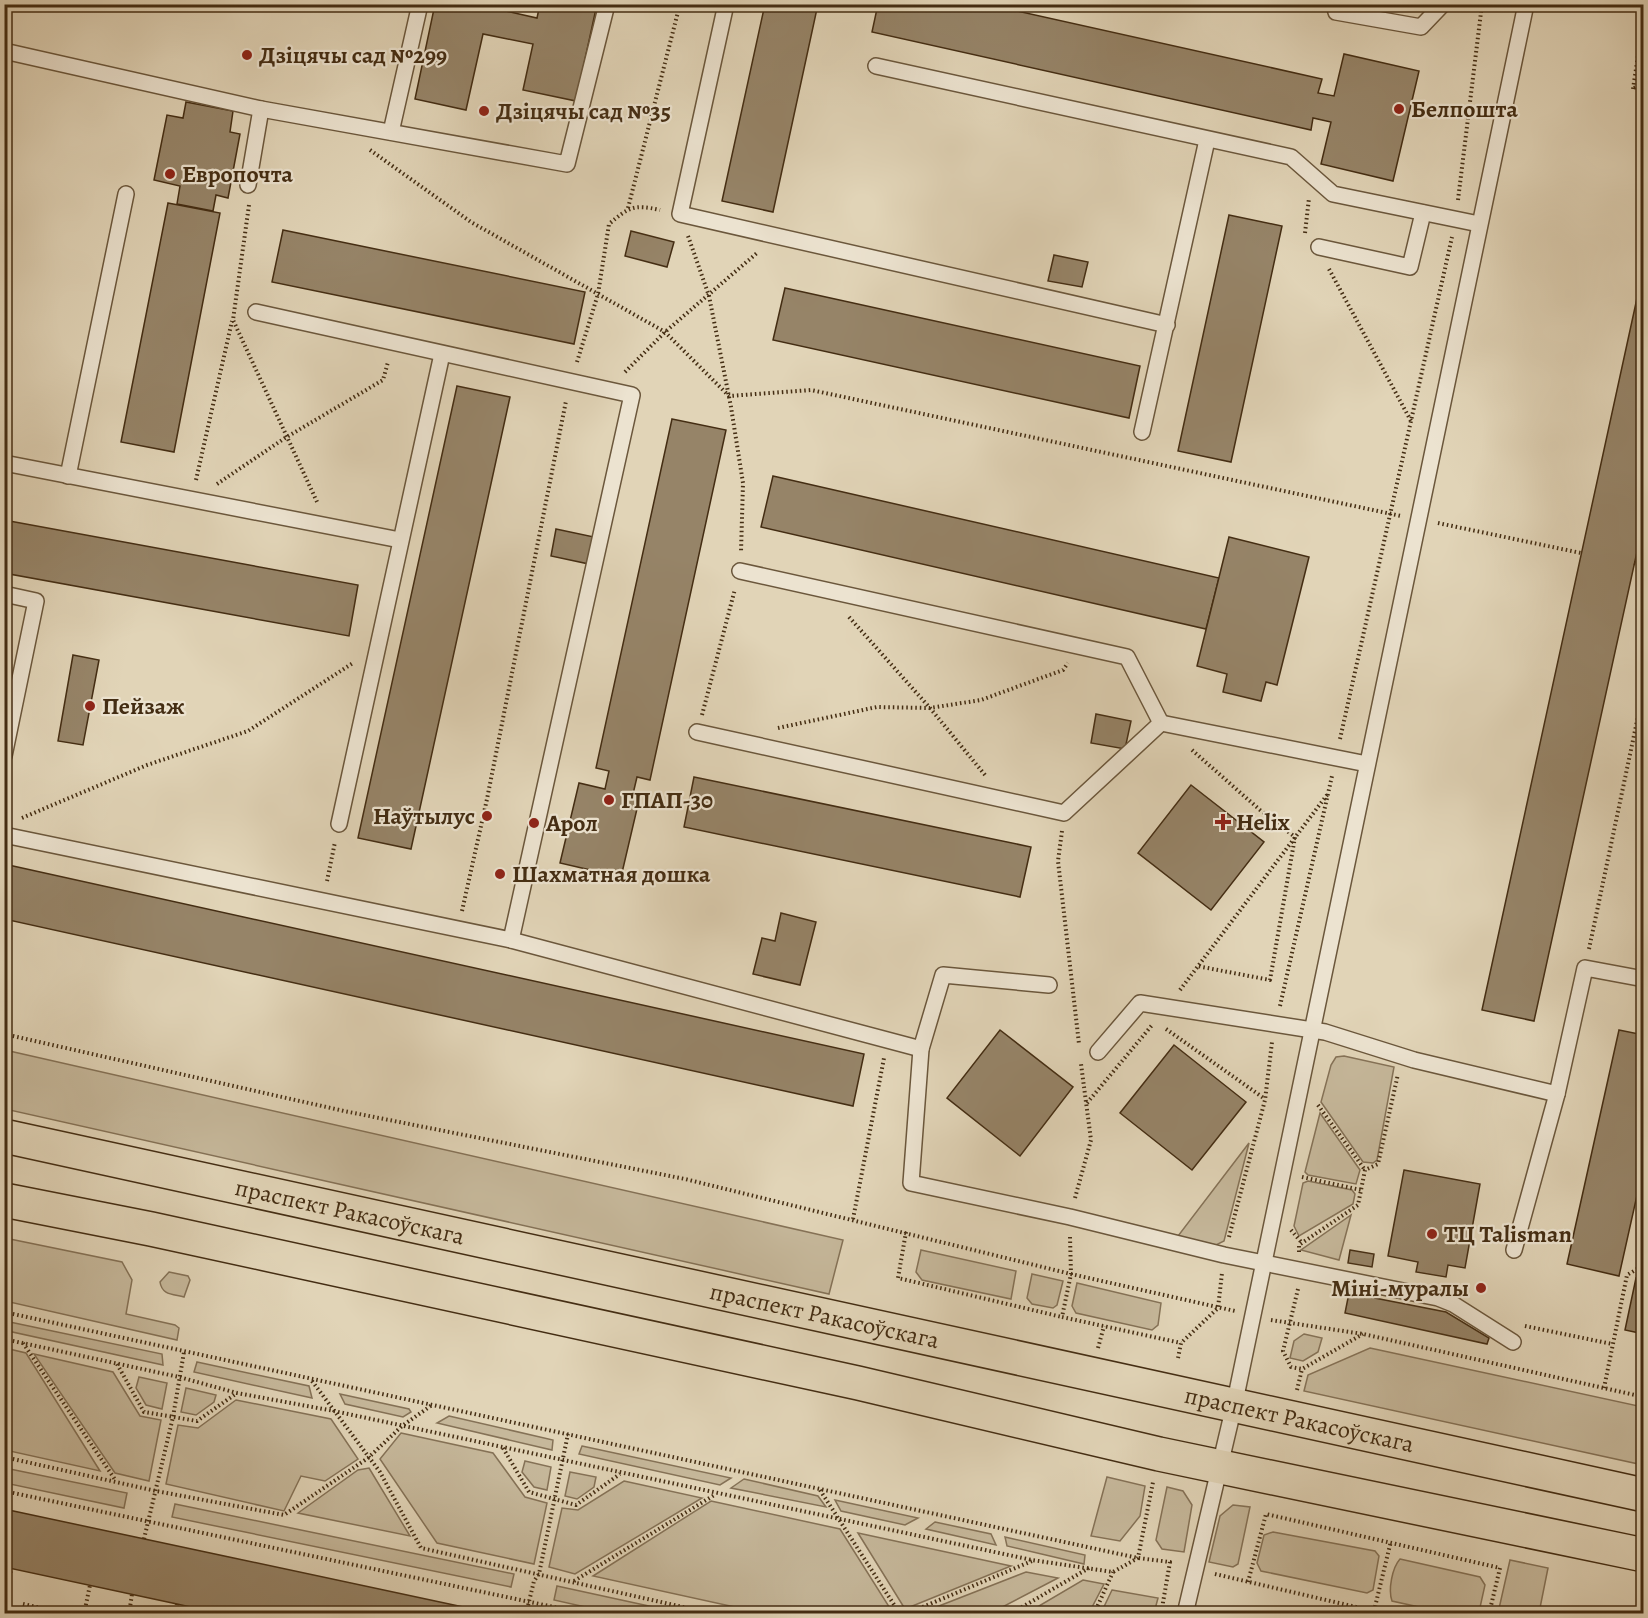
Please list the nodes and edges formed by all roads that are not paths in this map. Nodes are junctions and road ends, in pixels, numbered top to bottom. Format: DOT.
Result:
graph roads {
  1 [pos="420,4"];
  2 [pos="607,4"];
  3 [pos="726,4"];
  4 [pos="1334,4"];
  5 [pos="1443,4"];
  6 [pos="1526,4"];
  7 [pos="4,51"];
  8 [pos="876,66"];
  9 [pos="261,109"];
  10 [pos="391,132"];
  11 [pos="1206,140"];
  12 [pos="248,185"];
  13 [pos="126,194"];
  14 [pos="1423,213"];
  15 [pos="1479,224"];
  16 [pos="1319,247"];
  17 [pos="256,312"];
  18 [pos="1167,325"];
  19 [pos="442,354"];
  20 [pos="1143,432"];
  21 [pos="4,463"];
  22 [pos="68,476"];
  23 [pos="400,540"];
  24 [pos="740,571"];
  25 [pos="4,594"];
  26 [pos="1161,723"];
  27 [pos="698,732"];
  28 [pos="4,756"];
  29 [pos="1367,764"];
  30 [pos="339,824"];
  31 [pos="4,835"];
  32 [pos="511,940"];
  33 [pos="1644,979"];
  34 [pos="1048,986"];
  35 [pos="1312,1029"];
  36 [pos="921,1049"];
  37 [pos="1098,1052"];
  38 [pos="1557,1094"];
  39 [pos="4,1136"];
  40 [pos="4,1200"];
  41 [pos="1514,1250"];
  42 [pos="1263,1263"];
  43 [pos="1517,1338"];
  44 [pos="1234,1406"];
  45 [pos="1221,1467"];
  46 [pos="1644,1495"];
  47 [pos="1644,1556"];
  48 [pos="1185,1614"];
  1 -- 10 [label="lane"];
  2 -- 10 [label="lane"];
  3 -- 18 [label="lane"];
  4 -- 5 [label="lane"];
  6 -- 15 [label="lane"];
  7 -- 9 [label="lane"];
  8 -- 11 [label="lane"];
  9 -- 10 [label="lane"];
  9 -- 12 [label="lane"];
  11 -- 14 [label="lane"];
  11 -- 18 [label="lane"];
  13 -- 22 [label="lane"];
  14 -- 15 [label="lane"];
  14 -- 16 [label="lane"];
  15 -- 29 [label="lane"];
  17 -- 19 [label="lane"];
  18 -- 20 [label="lane"];
  19 -- 23 [label="lane"];
  19 -- 32 [label="lane"];
  21 -- 22 [label="lane"];
  22 -- 23 [label="lane"];
  23 -- 30 [label="lane"];
  24 -- 26 [label="lane"];
  25 -- 28 [label="lane"];
  26 -- 27 [label="lane"];
  26 -- 29 [label="lane"];
  29 -- 35 [label="lane"];
  31 -- 32 [label="lane"];
  32 -- 36 [label="lane"];
  33 -- 38 [label="lane"];
  34 -- 36 [label="lane"];
  35 -- 37 [label="lane"];
  35 -- 38 [label="lane"];
  35 -- 42 [label="lane"];
  36 -- 42 [label="lane"];
  38 -- 41 [label="lane"];
  39 -- 44 [label="main road, праспект Ракасоўскага"];
  40 -- 45 [label="main road"];
  42 -- 43 [label="lane"];
  42 -- 44 [label="lane"];
  44 -- 45 [label="lane"];
  44 -- 46 [label="main road, праспект Ракасоўскага"];
  45 -- 47 [label="main road"];
  45 -- 48 [label="lane"];
}
